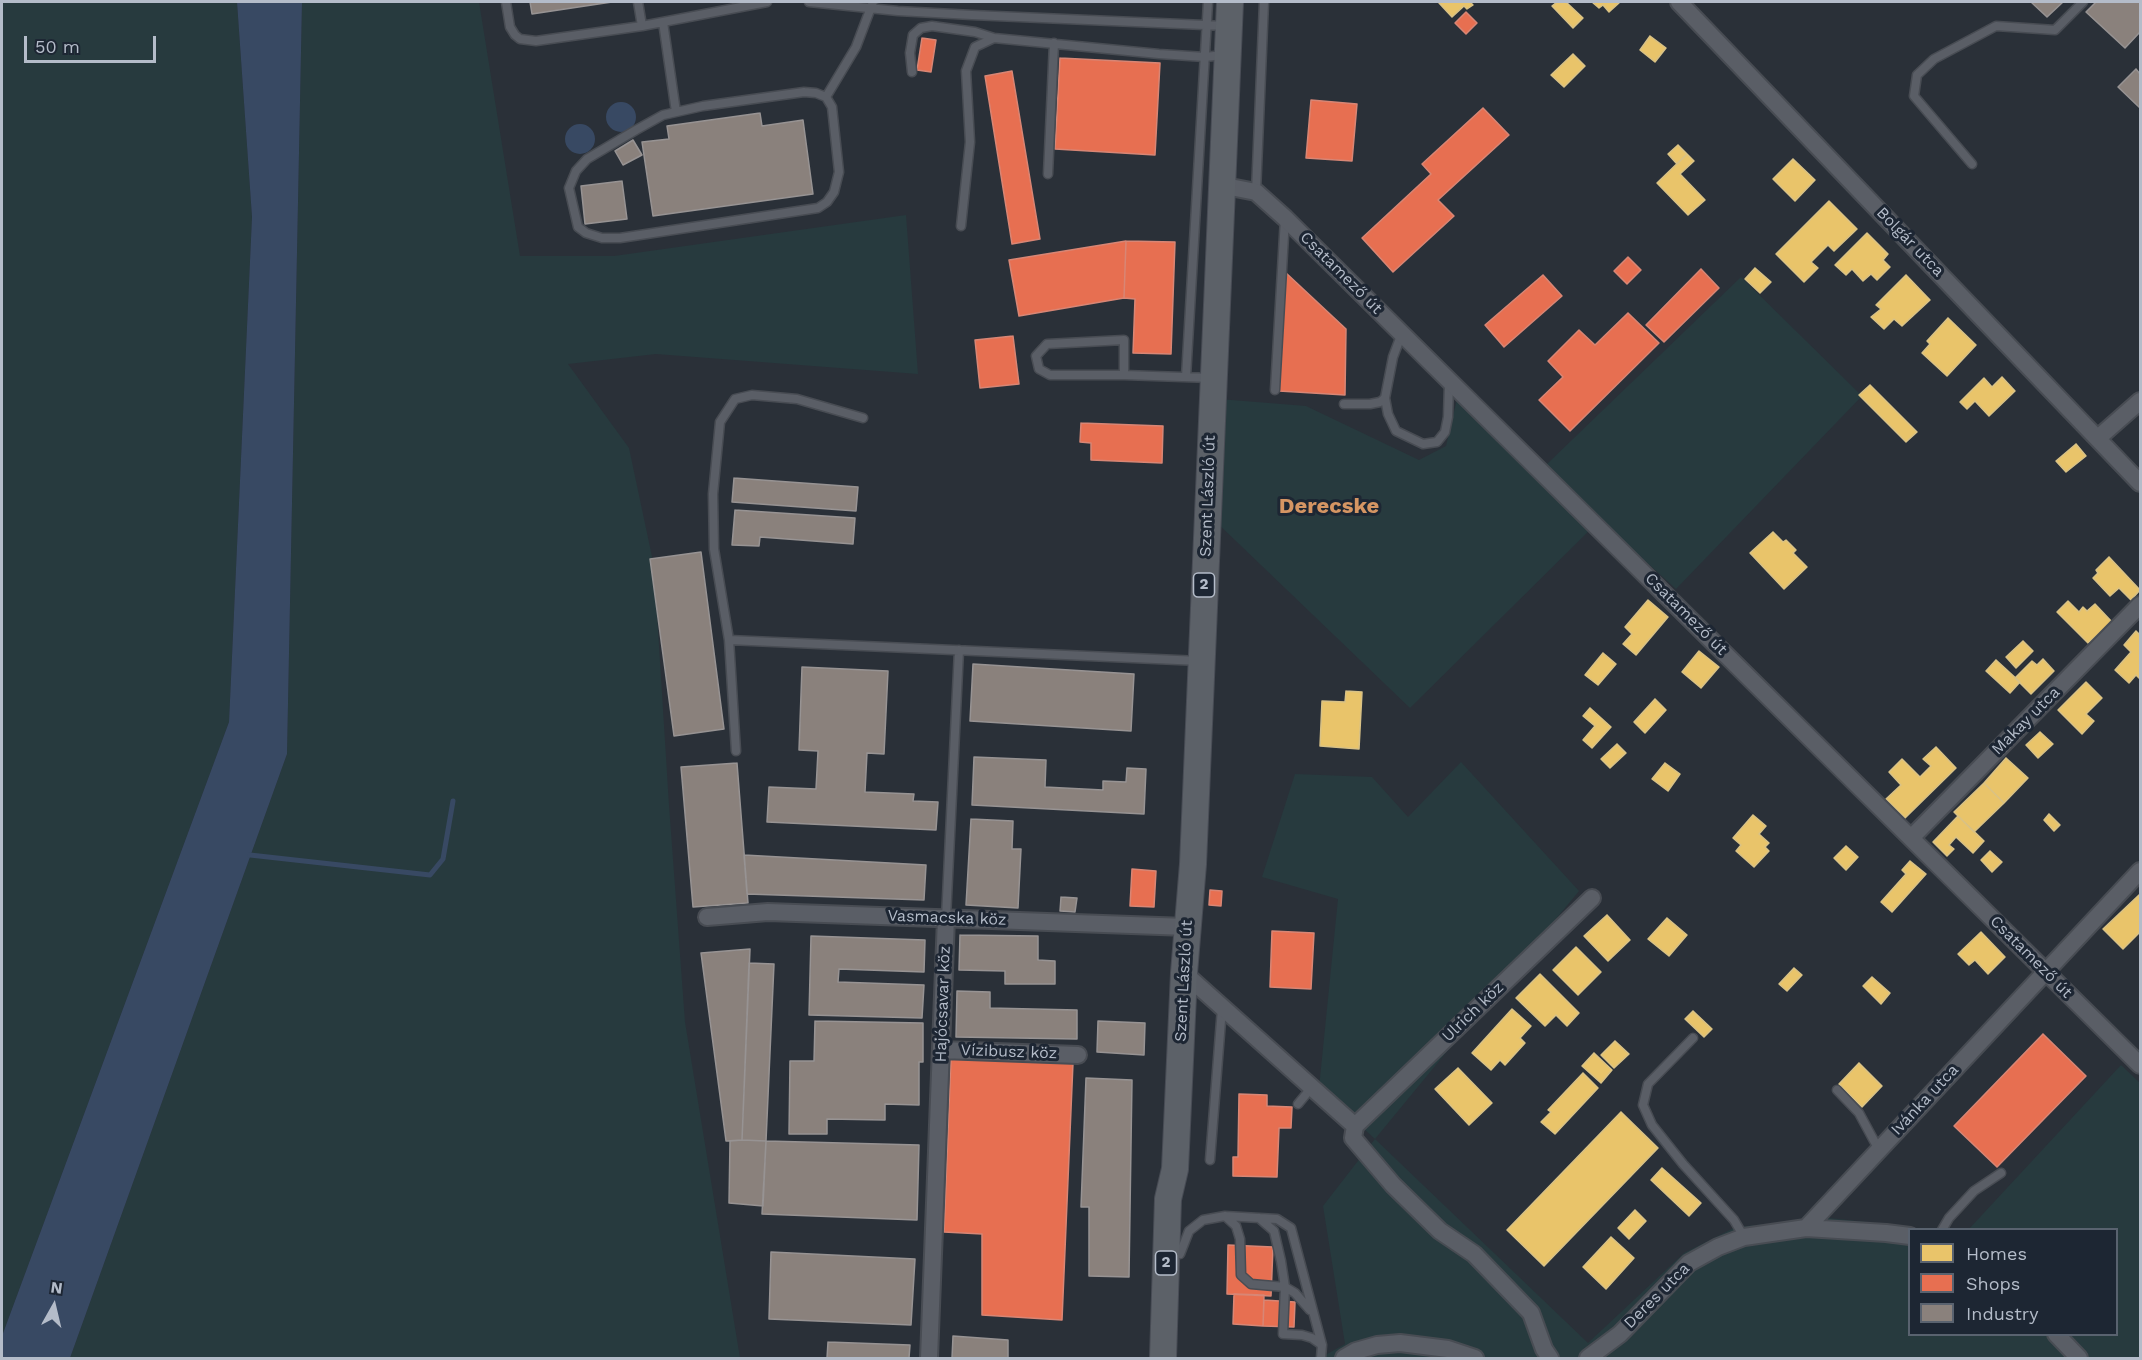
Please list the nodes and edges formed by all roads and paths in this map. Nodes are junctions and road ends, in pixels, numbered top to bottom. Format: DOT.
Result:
graph roads {
  1 [pos="506,2"];
  2 [pos="638,2"];
  3 [pos="767,2"];
  4 [pos="809,2"];
  5 [pos="1208,2"];
  6 [pos="1264,2"];
  7 [pos="1678,2"];
  8 [pos="2083,2"];
  9 [pos="872,5"];
  10 [pos="1222,18"];
  11 [pos="663,22"];
  12 [pos="642,26"];
  13 [pos="994,38"];
  14 [pos="1054,43"];
  15 [pos="1216,56"];
  16 [pos="912,72"];
  17 [pos="826,97"];
  18 [pos="676,112"];
  19 [pos="1972,164"];
  20 [pos="1048,174"];
  21 [pos="1220,185"];
  22 [pos="1256,192"];
  23 [pos="1286,218"];
  24 [pos="961,226"];
  25 [pos="1402,333"];
  26 [pos="1124,375"];
  27 [pos="1186,377"];
  28 [pos="1213,378"];
  29 [pos="1449,380"];
  30 [pos="1275,390"];
  31 [pos="1385,398"];
  32 [pos="2140,401"];
  33 [pos="1344,404"];
  34 [pos="863,418"];
  35 [pos="2098,438"];
  36 [pos="2140,483"];
  37 [pos="2140,605"];
  38 [pos="729,640"];
  39 [pos="959,650"];
  40 [pos="1201,661"];
  41 [pos="736,751"];
  42 [pos="1912,837"];
  43 [pos="2140,871"];
  44 [pos="1592,898"];
  45 [pos="707,916"];
  46 [pos="946,918"];
  47 [pos="1187,927"];
  48 [pos="2044,972"];
  49 [pos="1184,973"];
  50 [pos="1222,1007"];
  51 [pos="1694,1038"];
  52 [pos="941,1050"];
  53 [pos="1078,1055"];
  54 [pos="2140,1065"];
  55 [pos="1312,1087"];
  56 [pos="1837,1090"];
  57 [pos="1298,1104"];
  58 [pos="1355,1126"];
  59 [pos="1879,1150"];
  60 [pos="1210,1160"];
  61 [pos="1175,1169"];
  62 [pos="2001,1173"];
  63 [pos="1225,1216"];
  64 [pos="1259,1218"];
  65 [pos="1806,1228"];
  66 [pos="1943,1228"];
  67 [pos="1908,1236"];
  68 [pos="1744,1237"];
  69 [pos="1180,1254"];
  70 [pos="1285,1287"];
  71 [pos="1315,1318"];
  72 [pos="2057,1336"];
  73 [pos="1322,1345"];
  74 [pos="929,1359"];
  75 [pos="1163,1359"];
  76 [pos="1178,1359"];
  77 [pos="1321,1359"];
  78 [pos="1344,1359"];
  79 [pos="1475,1359"];
  80 [pos="1550,1359"];
  81 [pos="1588,1359"];
  82 [pos="2079,1359"];
  1 -- 12 [label="lane"];
  2 -- 12 [label="lane"];
  3 -- 11 [label="lane"];
  4 -- 9 [label="lane"];
  5 -- 10 [label="lane"];
  6 -- 22 [label="lane"];
  7 -- 35 [label="street, Bolgár utca"];
  8 -- 19 [label="lane"];
  9 -- 10 [label="lane"];
  9 -- 17 [label="lane"];
  10 -- 15 [label="main road, Szent László út / 2"];
  11 -- 12 [label="lane"];
  11 -- 18 [label="lane"];
  13 -- 14 [label="lane"];
  13 -- 16 [label="lane"];
  13 -- 24 [label="lane"];
  14 -- 15 [label="lane"];
  14 -- 20 [label="lane"];
  15 -- 21 [label="main road, Szent László út / 2"];
  15 -- 27 [label="lane"];
  17 -- 18 [label="lane"];
  17 -- 18 [label="lane"];
  21 -- 22 [label="street, Csatamező út"];
  21 -- 28 [label="main road, Szent László út / 2"];
  22 -- 23 [label="street, Csatamező út"];
  23 -- 25 [label="street, Csatamező út"];
  23 -- 30 [label="lane"];
  25 -- 29 [label="street, Csatamező út"];
  25 -- 31 [label="lane"];
  26 -- 26 [label="lane"];
  26 -- 27 [label="lane"];
  27 -- 28 [label="lane"];
  28 -- 40 [label="main road, Szent László út / 2"];
  29 -- 31 [label="lane"];
  29 -- 42 [label="street, Csatamező út"];
  31 -- 33 [label="lane"];
  32 -- 35 [label="street"];
  34 -- 38 [label="lane"];
  35 -- 36 [label="street, Bolgár utca"];
  37 -- 42 [label="street, Makay utca"];
  38 -- 39 [label="lane"];
  38 -- 41 [label="lane"];
  39 -- 40 [label="lane"];
  39 -- 46 [label="lane, Hajócsavar köz"];
  40 -- 47 [label="main road, Szent László út / 2"];
  42 -- 48 [label="street, Csatamező út"];
  43 -- 48 [label="street, Ivánka utca"];
  44 -- 58 [label="street, Ulrich köz"];
  45 -- 46 [label="street, Vasmacska köz"];
  46 -- 47 [label="street, Vasmacska köz"];
  46 -- 52 [label="street, Hajócsavar köz"];
  47 -- 49 [label="main road, Szent László út / 2"];
  48 -- 54 [label="street, Csatamező út"];
  48 -- 59 [label="street, Ivánka utca"];
  49 -- 50 [label="street"];
  49 -- 61 [label="main road, Szent László út / 2"];
  50 -- 55 [label="street"];
  50 -- 60 [label="lane"];
  51 -- 68 [label="lane"];
  52 -- 53 [label="street, Vízibusz köz"];
  52 -- 74 [label="street, Hajócsavar köz"];
  55 -- 57 [label="lane"];
  55 -- 58 [label="street"];
  56 -- 59 [label="lane"];
  58 -- 80 [label="street"];
  59 -- 65 [label="street, Ivánka utca"];
  61 -- 69 [label="main road, 2"];
  61 -- 75 [label="main road, 2"];
  62 -- 66 [label="lane"];
  63 -- 64 [label="lane"];
  63 -- 69 [label="lane"];
  63 -- 70 [label="lane"];
  64 -- 70 [label="lane"];
  64 -- 71 [label="lane"];
  65 -- 67 [label="street, Deres utca"];
  65 -- 68 [label="street, Deres utca"];
  68 -- 81 [label="street, Deres utca"];
  69 -- 76 [label="main road, 2"];
  70 -- 71 [label="lane"];
  70 -- 73 [label="lane"];
  71 -- 73 [label="lane"];
  72 -- 82 [label="street"];
  73 -- 77 [label="lane"];
  78 -- 79 [label="street"];
}
